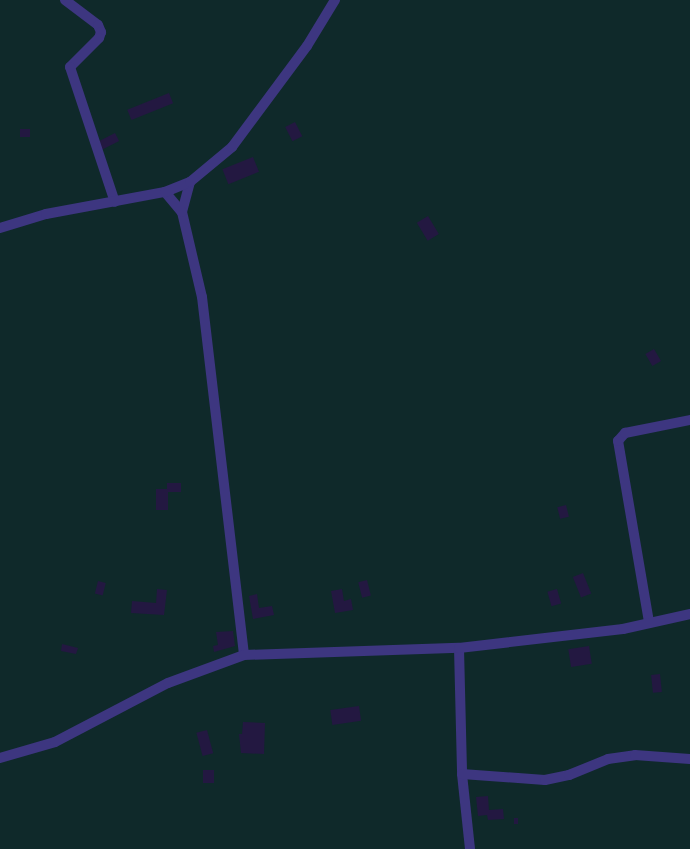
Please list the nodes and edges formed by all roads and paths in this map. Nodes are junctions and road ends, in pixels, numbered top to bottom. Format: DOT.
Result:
graph roads {
  1 [pos="65,0"];
  2 [pos="335,0"];
  3 [pos="190,182"];
  4 [pos="165,192"];
  5 [pos="115,202"];
  6 [pos="182,212"];
  7 [pos="0,228"];
  8 [pos="690,420"];
  9 [pos="690,614"];
  10 [pos="649,622"];
  11 [pos="459,648"];
  12 [pos="244,655"];
  13 [pos="0,758"];
  14 [pos="690,759"];
  15 [pos="462,774"];
  16 [pos="470,849"];
  1 -- 5 [label="street"];
  2 -- 3 [label="street"];
  3 -- 4 [label="street"];
  3 -- 6 [label="street"];
  4 -- 5 [label="street"];
  4 -- 6 [label="street"];
  5 -- 7 [label="street"];
  6 -- 12 [label="street"];
  8 -- 10 [label="street"];
  9 -- 10 [label="street"];
  10 -- 11 [label="street"];
  11 -- 12 [label="street"];
  11 -- 15 [label="street"];
  12 -- 13 [label="street"];
  14 -- 15 [label="street"];
  15 -- 16 [label="street"];
}
